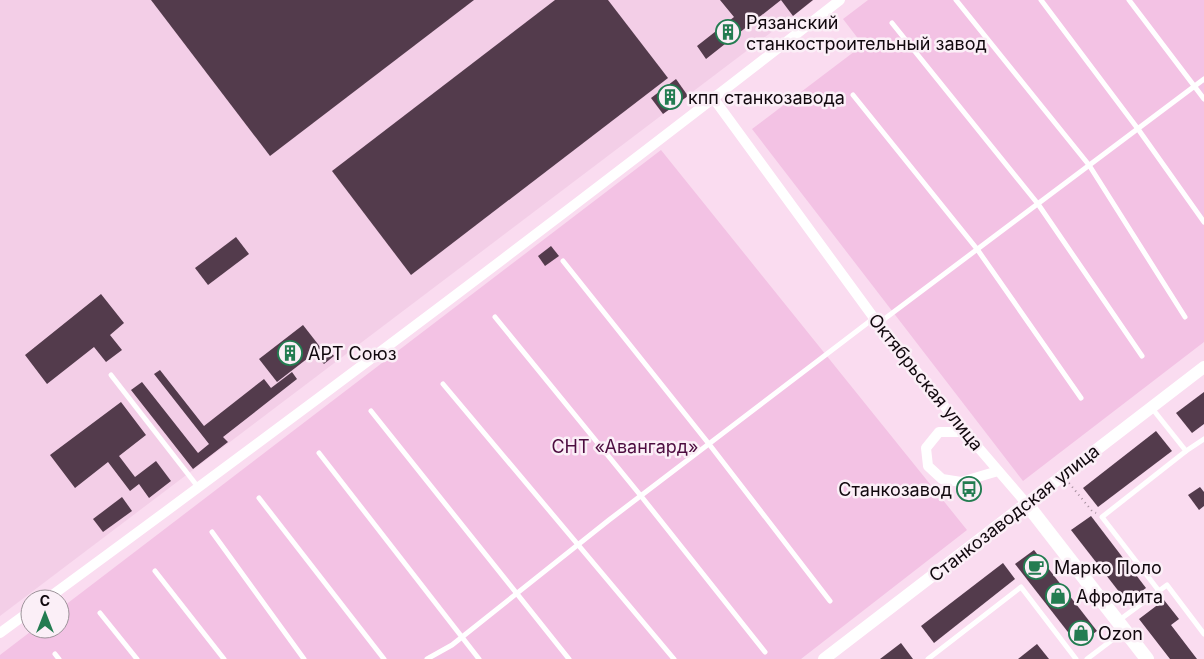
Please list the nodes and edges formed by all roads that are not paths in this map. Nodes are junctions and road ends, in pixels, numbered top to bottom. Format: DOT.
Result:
graph roads {
  1 [pos="840,0"];
  2 [pos="956,0"];
  3 [pos="1041,0"];
  4 [pos="1129,0"];
  5 [pos="892,23"];
  6 [pos="1204,79"];
  7 [pos="1195,86"];
  8 [pos="853,95"];
  9 [pos="714,99"];
  10 [pos="1204,99"];
  11 [pos="1138,129"];
  12 [pos="1089,165"];
  13 [pos="1038,204"];
  14 [pos="1204,222"];
  15 [pos="977,249"];
  16 [pos="563,261"];
  17 [pos="495,317"];
  18 [pos="1185,317"];
  19 [pos="876,321"];
  20 [pos="1142,356"];
  21 [pos="1204,367"];
  22 [pos="111,376"];
  23 [pos="443,384"];
  24 [pos="1081,398"];
  25 [pos="1151,407"];
  26 [pos="371,411"];
  27 [pos="965,432"];
  28 [pos="1204,439"];
  29 [pos="709,444"];
  30 [pos="1186,451"];
  31 [pos="318,453"];
  32 [pos="998,471"];
  33 [pos="199,487"];
  34 [pos="641,496"];
  35 [pos="259,498"];
  36 [pos="1026,503"];
  37 [pos="212,532"];
  38 [pos="578,544"];
  39 [pos="155,571"];
  40 [pos="61,589"];
  41 [pos="1159,591"];
  42 [pos="517,593"];
  43 [pos="830,601"];
  44 [pos="100,613"];
  45 [pos="20,618"];
  46 [pos="1120,626"];
  47 [pos="0,633"];
  48 [pos="1204,634"];
  49 [pos="462,637"];
  50 [pos="765,652"];
  51 [pos="55,654"];
  52 [pos="59,659"];
  53 [pos="137,659"];
  54 [pos="224,659"];
  55 [pos="304,659"];
  56 [pos="384,659"];
  57 [pos="427,659"];
  58 [pos="479,659"];
  59 [pos="569,659"];
  60 [pos="674,659"];
  61 [pos="824,659"];
  62 [pos="928,659"];
  63 [pos="1076,659"];
  64 [pos="1087,659"];
  65 [pos="1147,659"];
  1 -- 9 [label="street"];
  2 -- 12 [label="lane"];
  3 -- 11 [label="lane"];
  4 -- 7 [label="lane"];
  5 -- 13 [label="lane"];
  6 -- 7 [label="lane"];
  7 -- 10 [label="lane"];
  7 -- 11 [label="lane"];
  8 -- 15 [label="lane"];
  9 -- 19 [label="street, Октябрьская улица"];
  9 -- 33 [label="street"];
  11 -- 12 [label="lane"];
  11 -- 14 [label="lane"];
  12 -- 13 [label="lane"];
  12 -- 18 [label="lane"];
  13 -- 15 [label="lane"];
  13 -- 20 [label="lane"];
  15 -- 19 [label="lane"];
  15 -- 24 [label="lane"];
  16 -- 29 [label="lane"];
  17 -- 34 [label="lane"];
  19 -- 27 [label="street, Октябрьская улица"];
  19 -- 29 [label="lane"];
  21 -- 25 [label="street, Станкозаводская улица"];
  22 -- 33 [label="lane"];
  23 -- 38 [label="lane"];
  25 -- 30 [label="lane"];
  25 -- 36 [label="street, Станкозаводская улица"];
  26 -- 42 [label="lane"];
  27 -- 32 [label="street, Октябрьская улица"];
  27 -- 32 [label="street"];
  28 -- 30 [label="lane"];
  29 -- 34 [label="lane"];
  29 -- 43 [label="lane"];
  30 -- 41 [label="lane"];
  31 -- 49 [label="lane"];
  32 -- 36 [label="street, Октябрьская улица"];
  33 -- 40 [label="street"];
  34 -- 38 [label="lane"];
  34 -- 50 [label="lane"];
  35 -- 56 [label="lane"];
  36 -- 46 [label="main road, Октябрьская улица"];
  36 -- 61 [label="street, Станкозаводская улица"];
  37 -- 55 [label="lane"];
  38 -- 42 [label="lane"];
  38 -- 60 [label="lane"];
  39 -- 54 [label="lane"];
  41 -- 46 [label="lane"];
  41 -- 48 [label="lane"];
  42 -- 49 [label="lane"];
  42 -- 59 [label="lane"];
  44 -- 53 [label="lane"];
  45 -- 47 [label="street"];
  46 -- 64 [label="lane"];
  46 -- 65 [label="main road, Октябрьская улица"];
  49 -- 57 [label="lane"];
  49 -- 58 [label="lane"];
  51 -- 52 [label="lane"];
  62 -- 63 [label="lane"];
}
